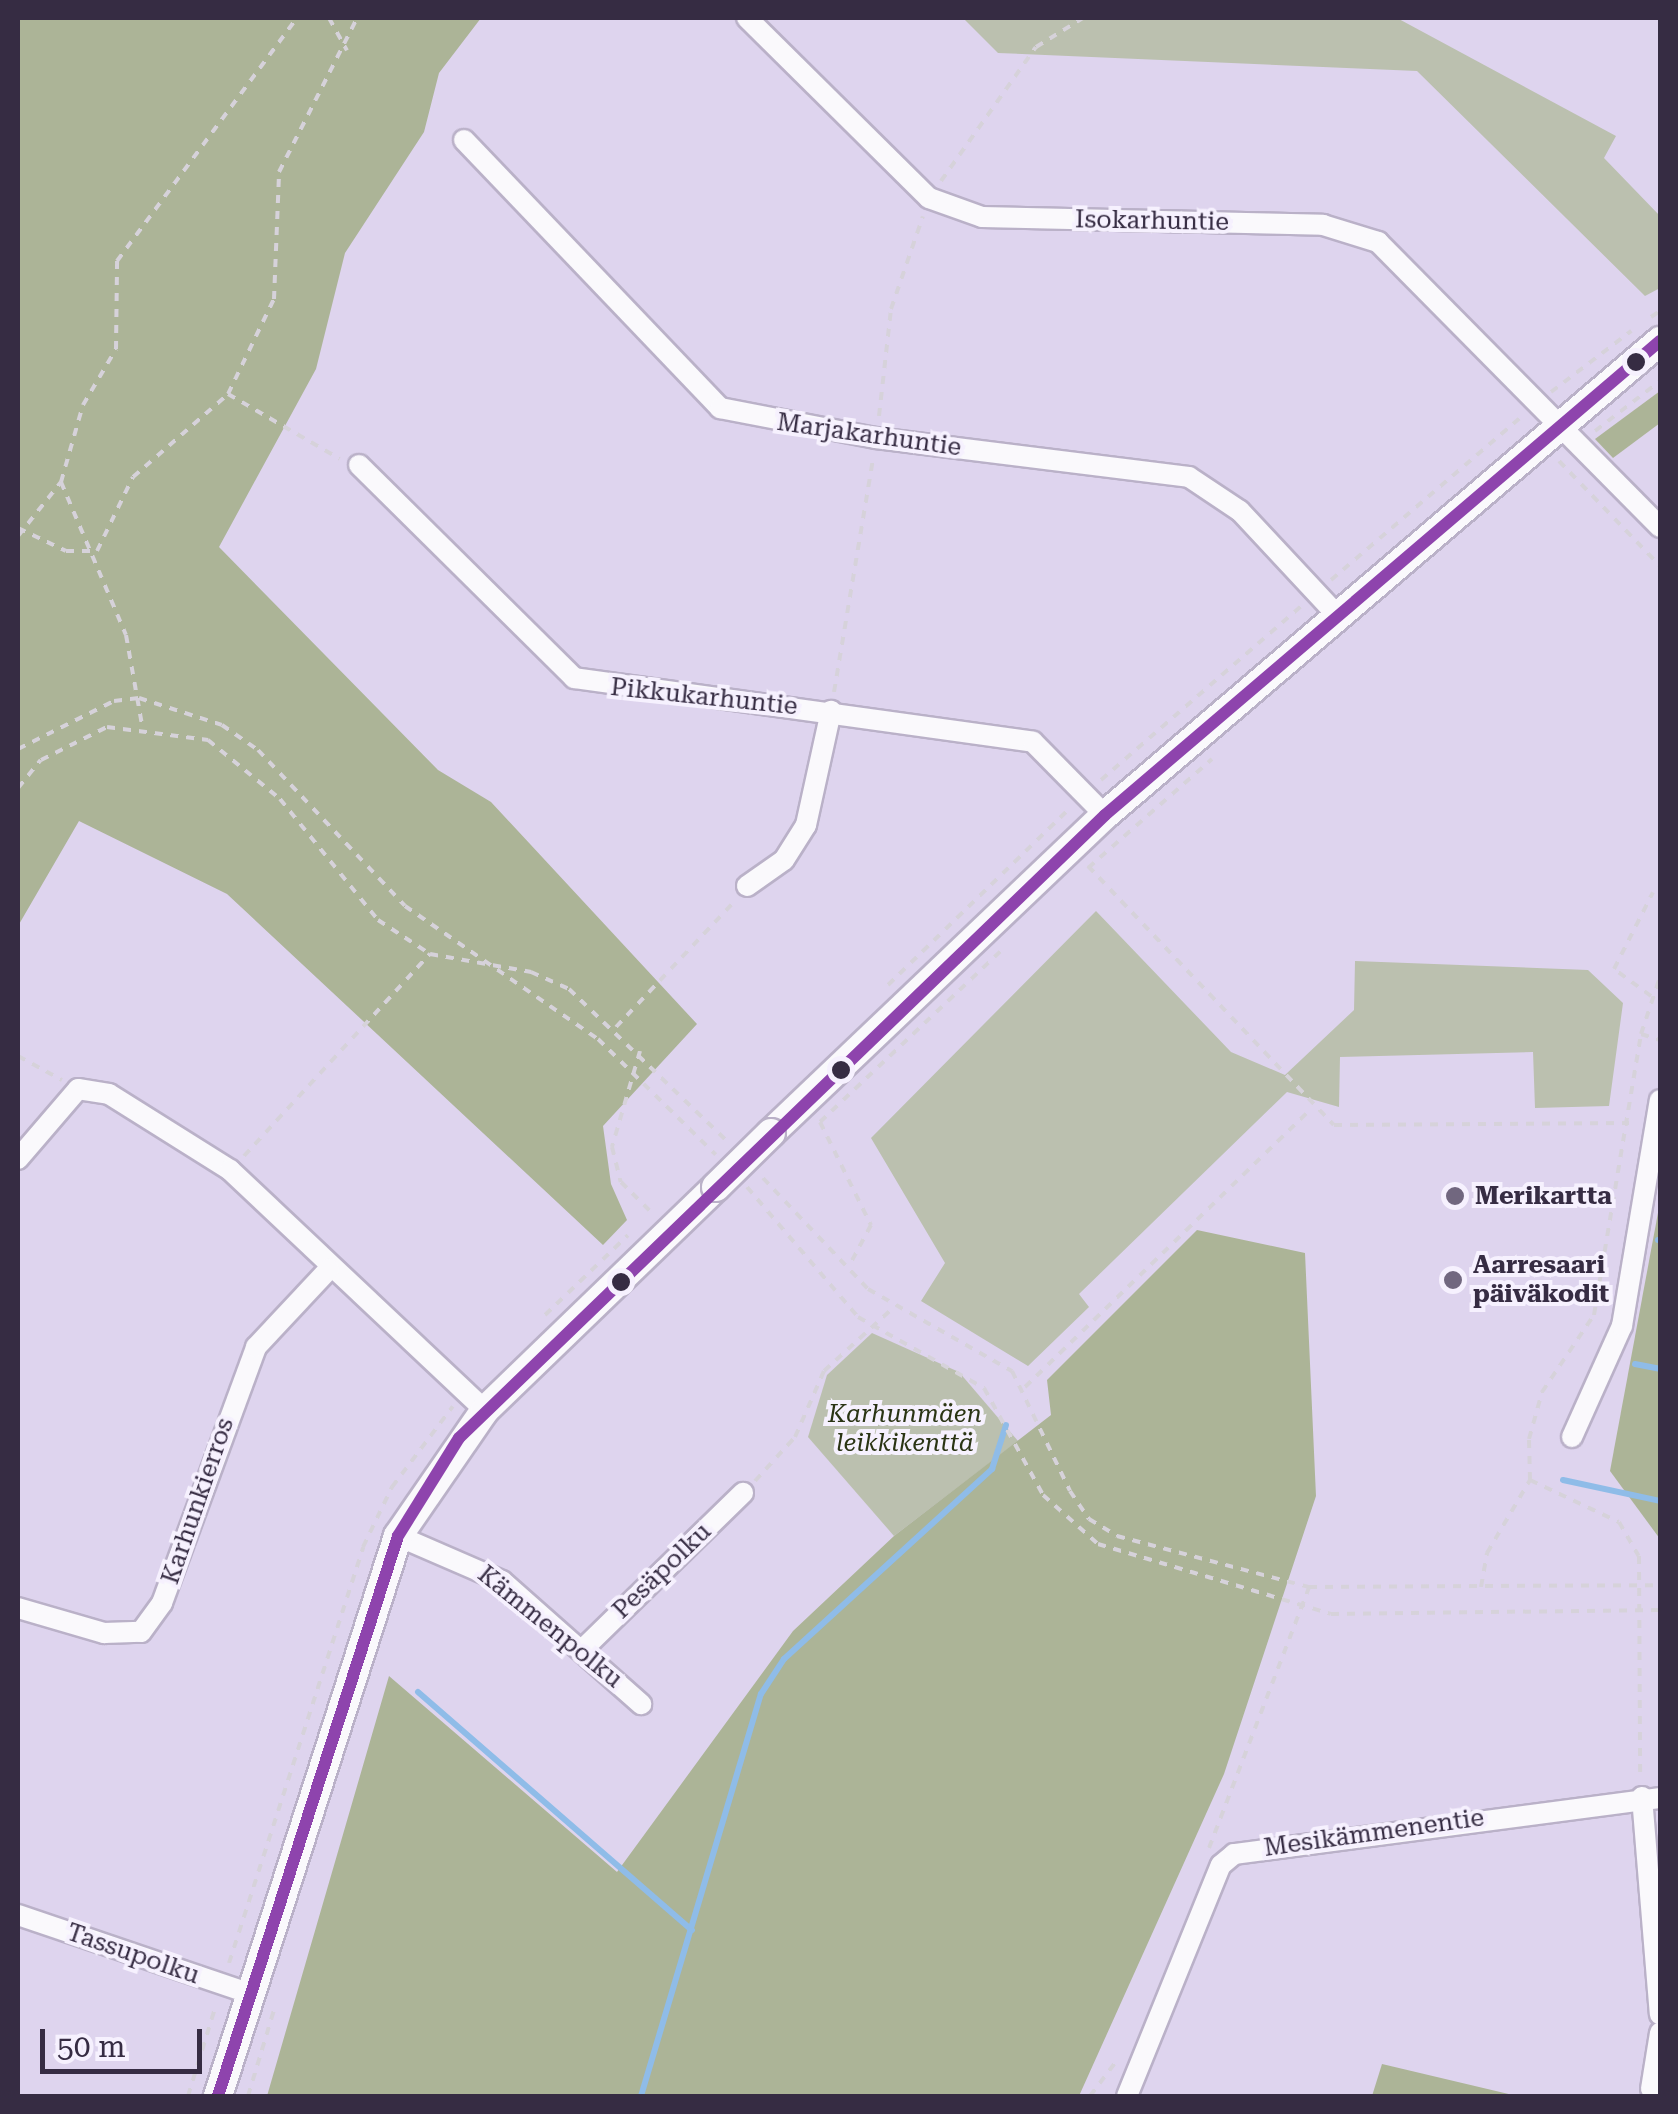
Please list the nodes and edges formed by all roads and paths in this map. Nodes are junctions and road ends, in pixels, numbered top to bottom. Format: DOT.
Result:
graph roads {
  1 [pos="297,18"];
  2 [pos="329,18"];
  3 [pos="358,18"];
  4 [pos="748,18"];
  5 [pos="1083,18"];
  6 [pos="347,50"];
  7 [pos="464,140"];
  8 [pos="929,198"];
  9 [pos="1660,342"];
  10 [pos="1660,381"];
  11 [pos="228,394"];
  12 [pos="1558,420"];
  13 [pos="876,438"];
  14 [pos="1580,443"];
  15 [pos="1559,461"];
  16 [pos="359,465"];
  17 [pos="1545,473"];
  18 [pos="61,482"];
  19 [pos="1660,527"];
  20 [pos="19,532"];
  21 [pos="97,550"];
  22 [pos="1660,566"];
  23 [pos="1335,613"];
  24 [pos="139,698"];
  25 [pos="831,712"];
  26 [pos="142,726"];
  27 [pos="18,749"];
  28 [pos="1222,750"];
  29 [pos="18,788"];
  30 [pos="1105,815"];
  31 [pos="1089,867"];
  32 [pos="1075,880"];
  33 [pos="747,886"];
  34 [pos="1653,892"];
  35 [pos="1006,946"];
  36 [pos="430,954"];
  37 [pos="498,964"];
  38 [pos="1660,977"];
  39 [pos="1651,996"];
  40 [pos="616,1027"];
  41 [pos="1641,1034"];
  42 [pos="1660,1040"];
  43 [pos="640,1050"];
  44 [pos="18,1056"];
  45 [pos="630,1073"];
  46 [pos="78,1088"];
  47 [pos="1660,1100"];
  48 [pos="1311,1109"];
  49 [pos="820,1122"];
  50 [pos="1629,1123"];
  51 [pos="808,1131"];
  52 [pos="734,1148"];
  53 [pos="18,1160"];
  54 [pos="230,1170"];
  55 [pos="761,1176"];
  56 [pos="727,1177"];
  57 [pos="652,1213"];
  58 [pos="848,1266"];
  59 [pos="330,1269"];
  60 [pos="893,1308"];
  61 [pos="871,1326"];
  62 [pos="1024,1387"];
  63 [pos="485,1410"];
  64 [pos="1572,1438"];
  65 [pos="1530,1480"];
  66 [pos="743,1493"];
  67 [pos="398,1536"];
  68 [pos="1644,1585"];
  69 [pos="1660,1585"];
  70 [pos="1309,1586"];
  71 [pos="1481,1586"];
  72 [pos="18,1608"];
  73 [pos="1301,1608"];
  74 [pos="1642,1610"];
  75 [pos="1660,1610"];
  76 [pos="582,1650"];
  77 [pos="641,1704"];
  78 [pos="1651,1797"];
  79 [pos="1204,1861"];
  80 [pos="18,1915"];
  81 [pos="280,1990"];
  82 [pos="248,1993"];
  83 [pos="1660,2014"];
  84 [pos="1660,2033"];
  85 [pos="1120,2056"];
  86 [pos="1651,2089"];
  87 [pos="218,2096"];
  88 [pos="248,2096"];
  89 [pos="1090,2096"];
  90 [pos="1131,2096"];
  1 -- 18 [label="path"];
  2 -- 6 [label="path"];
  3 -- 6 [label="path"];
  4 -- 8 [label="street, Isokarhuntie"];
  5 -- 8 [label="path"];
  6 -- 11 [label="path"];
  7 -- 13 [label="street, Marjakarhuntie"];
  8 -- 12 [label="street, Isokarhuntie"];
  8 -- 13 [label="path"];
  9 -- 12 [label="street"];
  10 -- 14 [label="path"];
  11 -- 16 [label="path"];
  11 -- 21 [label="path"];
  12 -- 14 [label="street, Isokarhuntie"];
  12 -- 23 [label="street"];
  13 -- 23 [label="street, Marjakarhuntie"];
  13 -- 25 [label="path"];
  14 -- 15 [label="path"];
  14 -- 19 [label="street, Isokarhuntie"];
  15 -- 17 [label="path"];
  15 -- 22 [label="path"];
  16 -- 25 [label="street, Pikkukarhuntie"];
  18 -- 20 [label="path"];
  18 -- 21 [label="path"];
  20 -- 21 [label="path"];
  21 -- 24 [label="path"];
  23 -- 30 [label="street"];
  24 -- 26 [label="path"];
  24 -- 27 [label="path"];
  24 -- 37 [label="path"];
  25 -- 30 [label="street, Pikkukarhuntie"];
  25 -- 33 [label="street"];
  26 -- 29 [label="path"];
  26 -- 36 [label="path"];
  28 -- 31 [label="path"];
  30 -- 56 [label="street, bridge"];
  31 -- 32 [label="path"];
  31 -- 48 [label="path"];
  33 -- 40 [label="path"];
  34 -- 39 [label="path"];
  35 -- 49 [label="path"];
  36 -- 37 [label="path"];
  36 -- 54 [label="path"];
  37 -- 40 [label="path"];
  37 -- 45 [label="path"];
  38 -- 39 [label="path"];
  39 -- 41 [label="path"];
  40 -- 43 [label="path"];
  41 -- 42 [label="path"];
  41 -- 50 [label="path"];
  43 -- 45 [label="path"];
  43 -- 52 [label="path"];
  44 -- 46 [label="path"];
  45 -- 56 [label="path"];
  45 -- 57 [label="path"];
  46 -- 53 [label="street"];
  46 -- 54 [label="street"];
  47 -- 64 [label="street"];
  48 -- 50 [label="path"];
  48 -- 62 [label="path"];
  49 -- 51 [label="path"];
  49 -- 58 [label="path"];
  50 -- 65 [label="path"];
  54 -- 59 [label="street"];
  55 -- 58 [label="path"];
  56 -- 61 [label="path"];
  56 -- 63 [label="street"];
  58 -- 60 [label="path"];
  59 -- 63 [label="street"];
  59 -- 72 [label="street, Karhunkierros"];
  60 -- 61 [label="path"];
  60 -- 62 [label="path"];
  61 -- 66 [label="path"];
  61 -- 73 [label="path"];
  62 -- 70 [label="path"];
  63 -- 67 [label="street"];
  65 -- 68 [label="path"];
  65 -- 71 [label="path"];
  66 -- 76 [label="street, Pesäpolku"];
  67 -- 76 [label="street, Kämmenpolku"];
  67 -- 82 [label="street"];
  68 -- 69 [label="path"];
  68 -- 71 [label="path"];
  68 -- 74 [label="path"];
  70 -- 71 [label="path"];
  70 -- 73 [label="path"];
  73 -- 74 [label="path"];
  73 -- 79 [label="path"];
  74 -- 75 [label="path"];
  74 -- 78 [label="path"];
  76 -- 77 [label="street, Kämmenpolku"];
  78 -- 83 [label="street"];
  78 -- 90 [label="street, Mesikämmenentie"];
  80 -- 82 [label="street, Tassupolku"];
  81 -- 88 [label="path"];
  82 -- 87 [label="street"];
  84 -- 86 [label="street"];
  85 -- 89 [label="path"];
}
